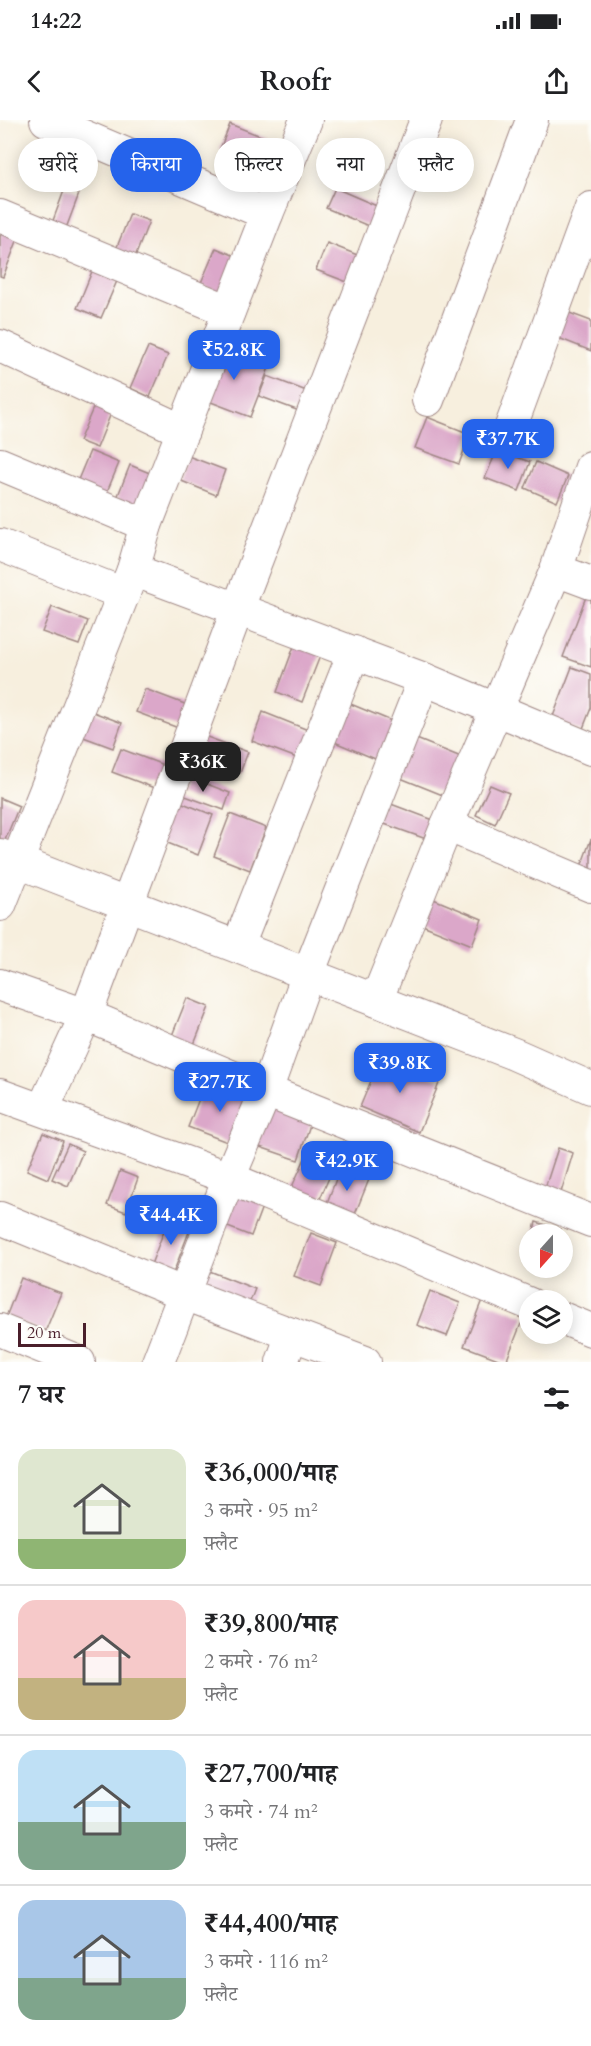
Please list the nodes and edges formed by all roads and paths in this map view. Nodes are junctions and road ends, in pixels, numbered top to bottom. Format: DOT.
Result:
graph roads {
  1 [pos="46,120"];
  2 [pos="306,120"];
  3 [pos="426,120"];
  4 [pos="532,120"];
  5 [pos="591,208"];
  6 [pos="267,214"];
  7 [pos="0,216"];
  8 [pos="229,311"];
  9 [pos="0,346"];
  10 [pos="428,400"];
  11 [pos="183,431"];
  12 [pos="509,432"];
  13 [pos="0,464"];
  14 [pos="591,466"];
  15 [pos="146,525"];
  16 [pos="0,547"];
  17 [pos="556,570"];
  18 [pos="128,582"];
  19 [pos="591,583"];
  20 [pos="238,608"];
  21 [pos="354,652"];
  22 [pos="424,679"];
  23 [pos="495,710"];
  24 [pos="591,749"];
  25 [pos="447,825"];
  26 [pos="8,858"];
  27 [pos="591,886"];
  28 [pos="128,904"];
  29 [pos="0,905"];
  30 [pos="238,945"];
  31 [pos="308,974"];
  32 [pos="0,985"];
  33 [pos="376,1001"];
  34 [pos="86,1015"];
  35 [pos="591,1088"];
  36 [pos="266,1091"];
  37 [pos="0,1095"];
  38 [pos="43,1109"];
  39 [pos="229,1178"];
  40 [pos="0,1218"];
  41 [pos="591,1221"];
  42 [pos="185,1294"];
  43 [pos="519,1299"];
  44 [pos="573,1323"];
  45 [pos="0,1330"];
  46 [pos="591,1330"];
  47 [pos="287,1348"];
  48 [pos="79,1362"];
  49 [pos="158,1362"];
  50 [pos="365,1362"];
  1 -- 6 [label="street"];
  2 -- 6 [label="street"];
  3 -- 20 [label="street"];
  4 -- 10 [label="street"];
  5 -- 12 [label="street"];
  6 -- 8 [label="street"];
  7 -- 8 [label="street"];
  8 -- 11 [label="street"];
  9 -- 11 [label="street"];
  11 -- 15 [label="street"];
  13 -- 15 [label="street"];
  14 -- 17 [label="street"];
  15 -- 18 [label="street"];
  16 -- 18 [label="street"];
  17 -- 19 [label="street"];
  17 -- 23 [label="street"];
  18 -- 20 [label="street"];
  18 -- 26 [label="street"];
  20 -- 21 [label="street"];
  20 -- 28 [label="street"];
  21 -- 22 [label="street"];
  21 -- 30 [label="street"];
  22 -- 23 [label="street"];
  22 -- 31 [label="street"];
  23 -- 24 [label="street"];
  23 -- 25 [label="street"];
  25 -- 27 [label="street"];
  25 -- 33 [label="street"];
  26 -- 28 [label="street"];
  26 -- 29 [label="street"];
  28 -- 30 [label="street"];
  28 -- 34 [label="street"];
  30 -- 31 [label="street"];
  31 -- 33 [label="street"];
  31 -- 36 [label="street"];
  32 -- 34 [label="street"];
  33 -- 35 [label="street"];
  34 -- 36 [label="street"];
  34 -- 38 [label="street"];
  36 -- 39 [label="street"];
  36 -- 41 [label="street"];
  37 -- 38 [label="street"];
  38 -- 39 [label="street"];
  39 -- 42 [label="street"];
  39 -- 43 [label="street"];
  40 -- 42 [label="street"];
  42 -- 47 [label="street"];
  42 -- 49 [label="street"];
  44 -- 46 [label="street"];
  45 -- 48 [label="street"];
  47 -- 50 [label="street"];
}
